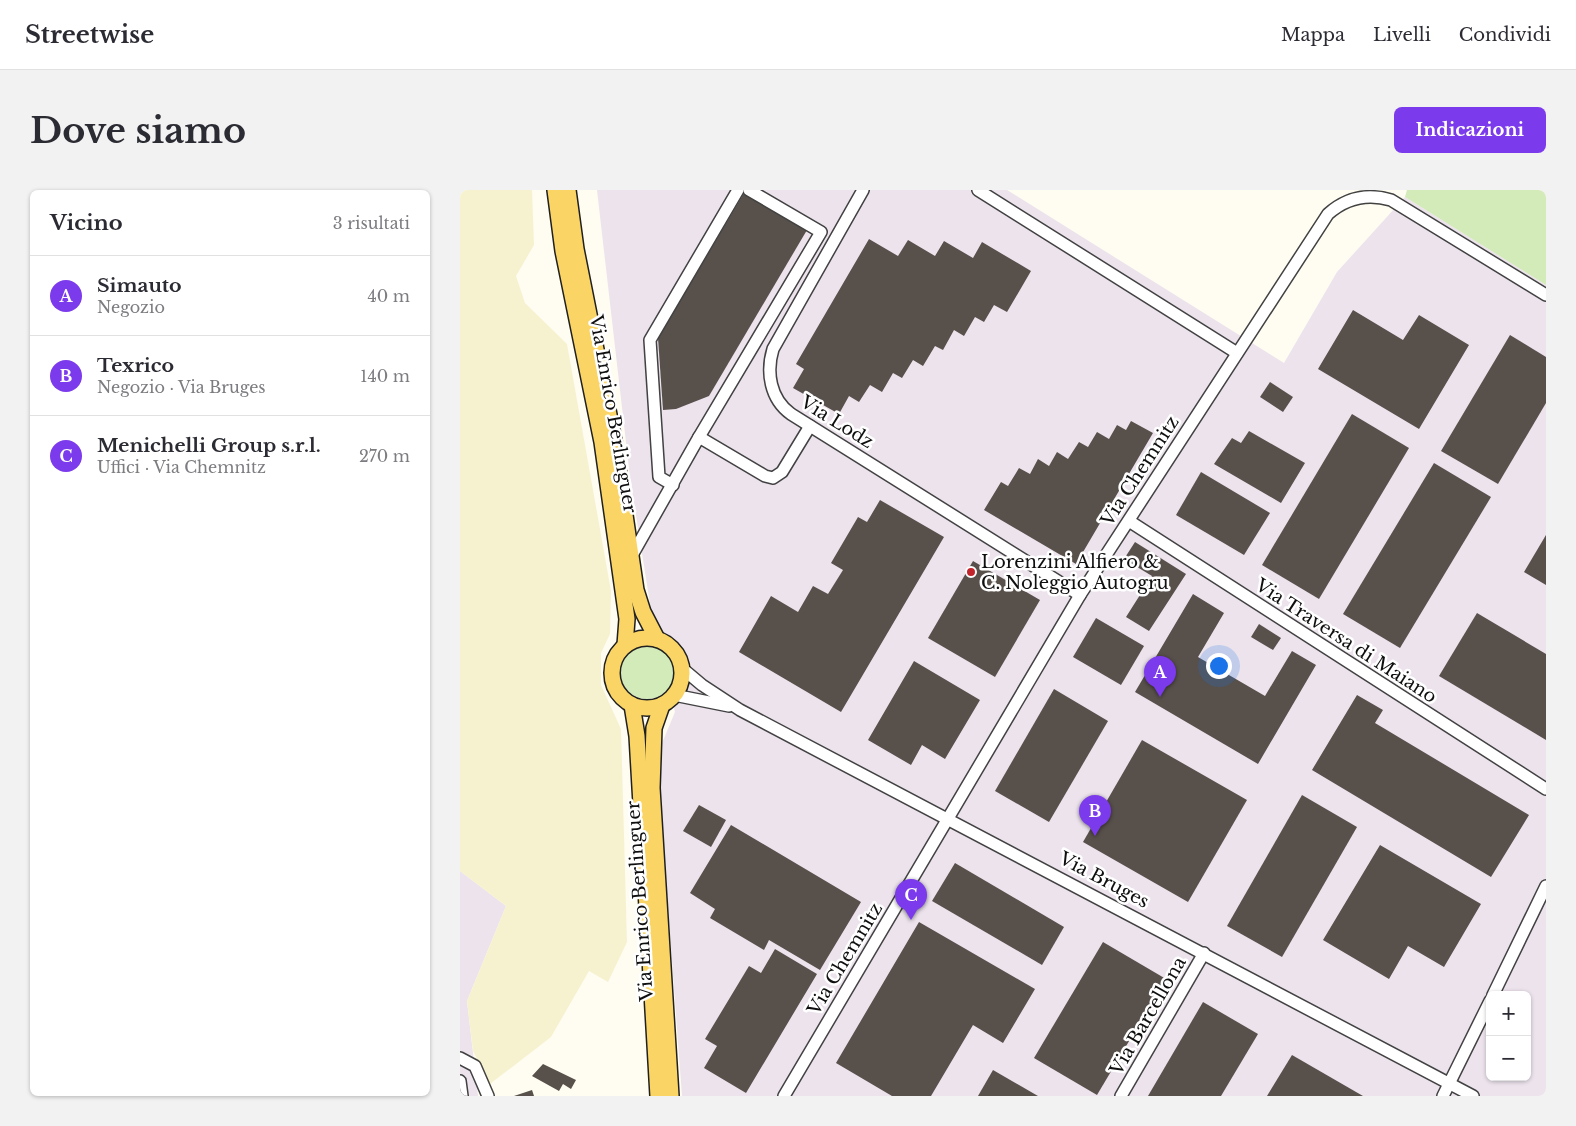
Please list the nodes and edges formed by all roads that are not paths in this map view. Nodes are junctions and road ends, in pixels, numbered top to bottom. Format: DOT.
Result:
graph roads {
  1 [pos="555,190"];
  2 [pos="568,190"];
  3 [pos="738,190"];
  4 [pos="749,190"];
  5 [pos="863,190"];
  6 [pos="978,190"];
  7 [pos="1546,295"];
  8 [pos="1238,353"];
  9 [pos="810,426"];
  10 [pos="699,437"];
  11 [pos="673,485"];
  12 [pos="1129,521"];
  13 [pos="631,558"];
  14 [pos="1080,595"];
  15 [pos="657,639"];
  16 [pos="625,645"];
  17 [pos="682,669"];
  18 [pos="674,695"];
  19 [pos="632,705"];
  20 [pos="662,705"];
  21 [pos="740,710"];
  22 [pos="1546,789"];
  23 [pos="948,818"];
  24 [pos="1546,886"];
  25 [pos="1204,953"];
  26 [pos="1495,991"];
  27 [pos="1486,1009"];
  28 [pos="460,1058"];
  29 [pos="460,1081"];
  30 [pos="1450,1082"];
  31 [pos="462,1096"];
  32 [pos="488,1096"];
  33 [pos="658,1096"];
  34 [pos="671,1096"];
  35 [pos="784,1096"];
  36 [pos="1121,1096"];
  37 [pos="1444,1096"];
  38 [pos="1473,1096"];
  1 -- 16 [label="main road, Via Enrico Berlinguer"];
  2 -- 13 [label="main road, Via Enrico Berlinguer"];
  3 -- 11 [label="street"];
  4 -- 10 [label="street"];
  5 -- 9 [label="street, Via Lodz"];
  6 -- 8 [label="street"];
  7 -- 8 [label="street, Via Chemnitz"];
  8 -- 12 [label="street, Via Chemnitz"];
  9 -- 10 [label="street"];
  9 -- 14 [label="street, Via Lodz"];
  10 -- 11 [label="street"];
  11 -- 13 [label="street"];
  12 -- 14 [label="street, Via Chemnitz"];
  12 -- 22 [label="street, Via Traversa di Maiano"];
  13 -- 15 [label="main road, Via Enrico Berlinguer"];
  14 -- 23 [label="street, Via Chemnitz"];
  15 -- 16 [label="main road"];
  15 -- 17 [label="main road, Via Enrico Berlinguer"];
  16 -- 19 [label="main road, Via Enrico Berlinguer"];
  17 -- 18 [label="main road"];
  17 -- 21 [label="street, Via Bruges"];
  18 -- 20 [label="main road"];
  18 -- 21 [label="street, Via Bruges"];
  19 -- 20 [label="main road"];
  19 -- 33 [label="main road, Via Enrico Berlinguer"];
  20 -- 34 [label="main road, Via Enrico Berlinguer"];
  21 -- 23 [label="street, Via Bruges"];
  23 -- 25 [label="street, Via Bruges"];
  23 -- 35 [label="street, Via Chemnitz"];
  24 -- 26 [label="street"];
  25 -- 30 [label="street, Via Bruges"];
  25 -- 36 [label="street, Via Barcellona"];
  27 -- 30 [label="street"];
  28 -- 32 [label="street"];
  29 -- 31 [label="street"];
  30 -- 37 [label="street"];
  30 -- 38 [label="street, Via Bruges"];
}
